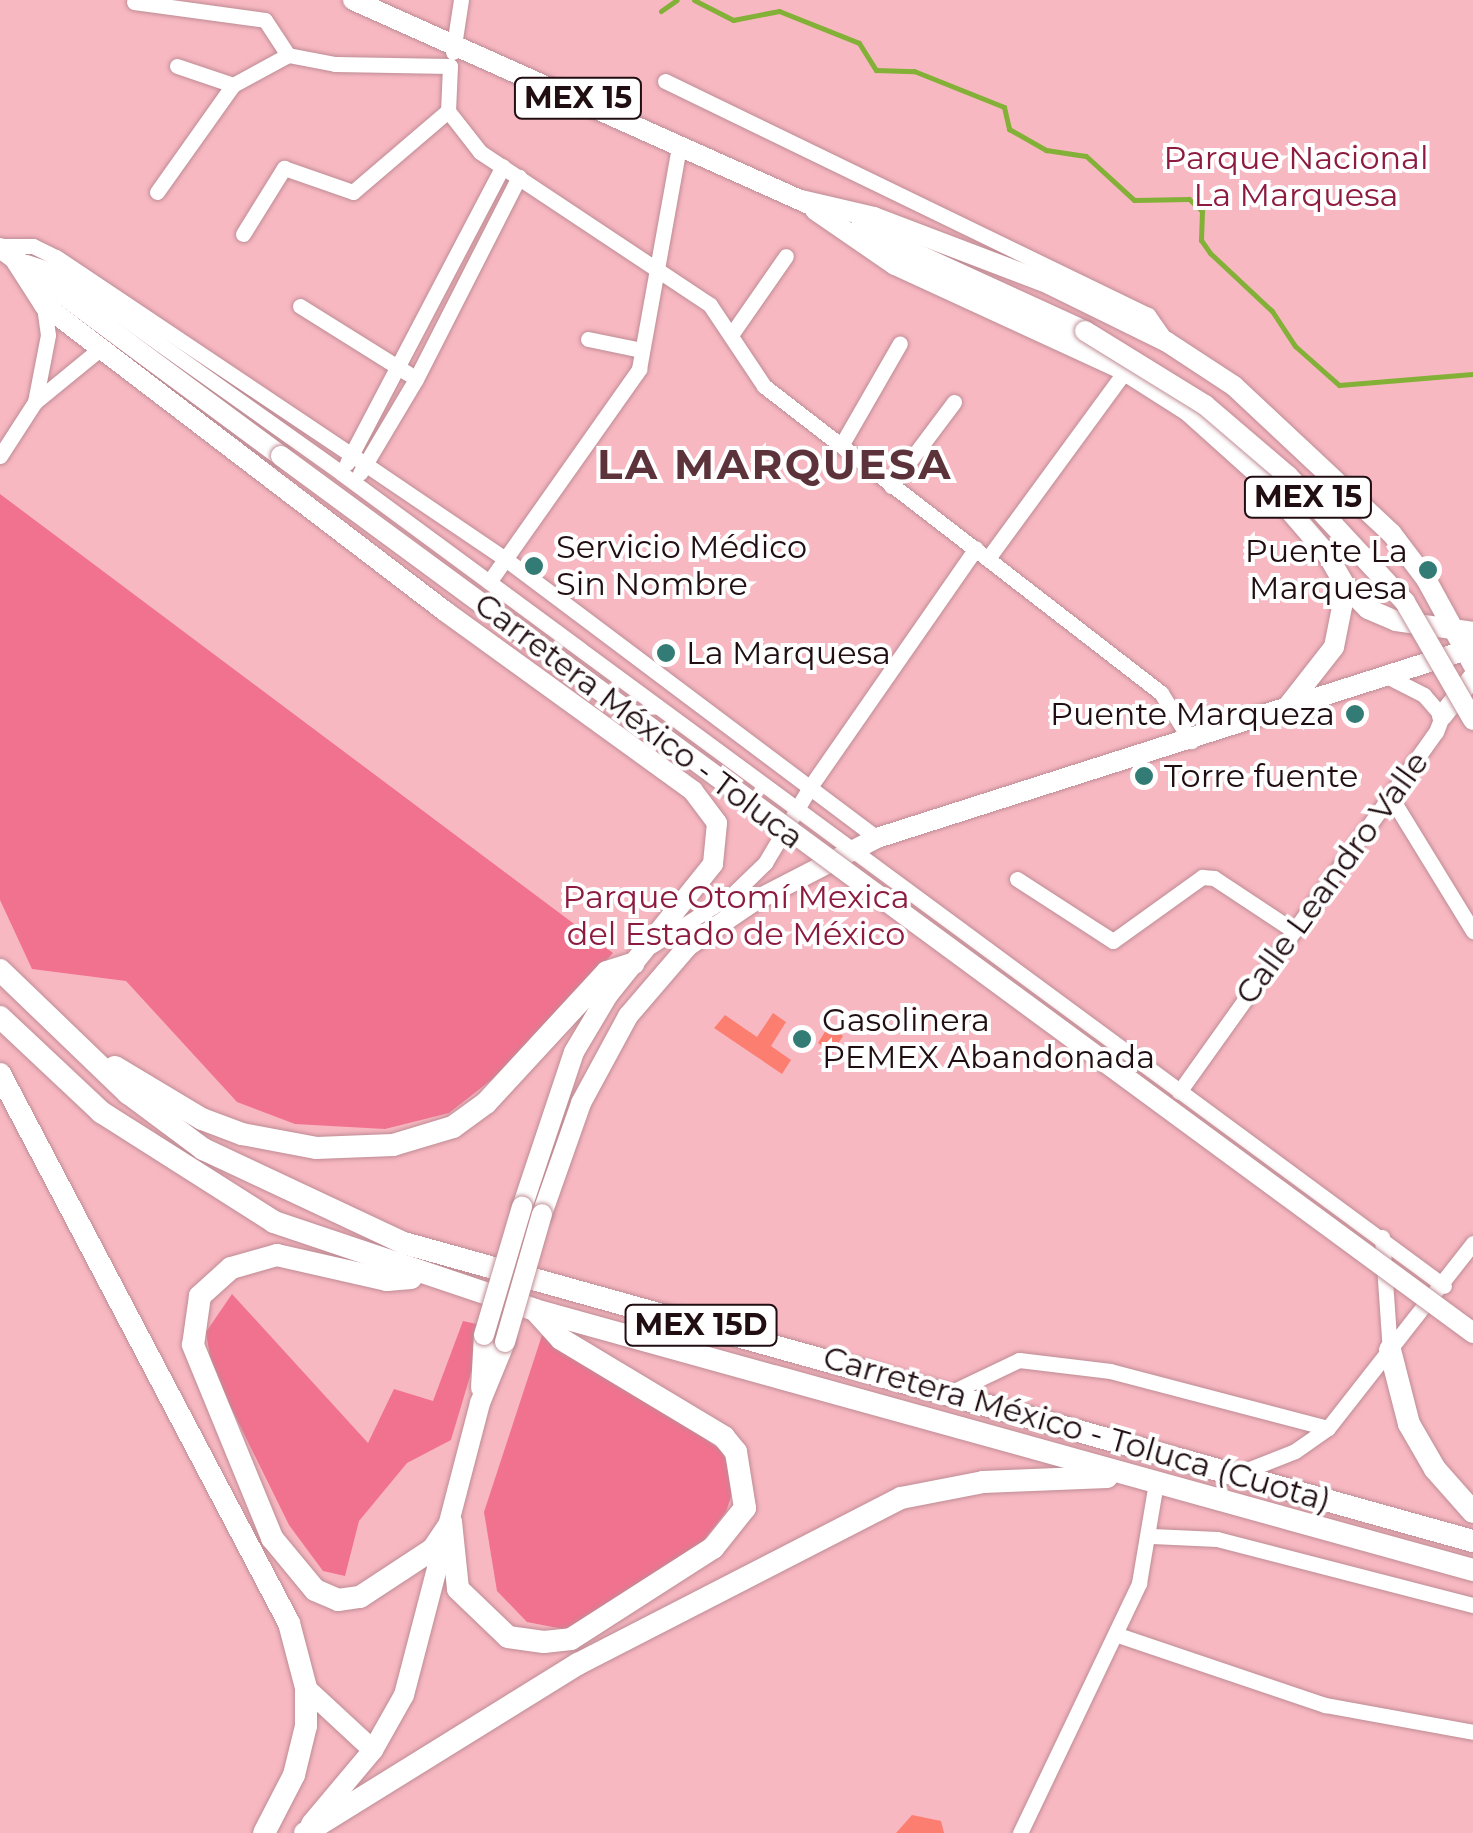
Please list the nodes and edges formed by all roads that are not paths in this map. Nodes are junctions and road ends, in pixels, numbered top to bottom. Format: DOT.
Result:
graph roads {
  1 [pos="353,0"];
  2 [pos="461,0"];
  3 [pos="134,2"];
  4 [pos="455,44"];
  5 [pos="288,55"];
  6 [pos="177,66"];
  7 [pos="450,66"];
  8 [pos="665,81"];
  9 [pos="232,85"];
  10 [pos="448,111"];
  11 [pos="679,146"];
  12 [pos="503,166"];
  13 [pos="518,177"];
  14 [pos="158,192"];
  15 [pos="801,200"];
  16 [pos="243,234"];
  17 [pos="4,250"];
  18 [pos="786,256"];
  19 [pos="658,273"];
  20 [pos="434,295"];
  21 [pos="454,302"];
  22 [pos="44,305"];
  23 [pos="300,306"];
  24 [pos="732,335"];
  25 [pos="588,339"];
  26 [pos="1167,342"];
  27 [pos="900,344"];
  28 [pos="101,348"];
  29 [pos="641,350"];
  30 [pos="401,369"];
  31 [pos="1125,372"];
  32 [pos="416,378"];
  33 [pos="35,402"];
  34 [pos="954,402"];
  35 [pos="842,444"];
  36 [pos="0,456"];
  37 [pos="358,460"];
  38 [pos="341,473"];
  39 [pos="355,484"];
  40 [pos="891,486"];
  41 [pos="982,553"];
  42 [pos="504,558"];
  43 [pos="489,582"];
  44 [pos="1346,587"];
  45 [pos="1468,645"];
  46 [pos="1473,677"];
  47 [pos="1390,678"];
  48 [pos="1286,709"];
  49 [pos="1442,716"];
  50 [pos="1473,720"];
  51 [pos="1191,741"];
  52 [pos="812,784"];
  53 [pos="1392,799"];
  54 [pos="797,809"];
  55 [pos="877,838"];
  56 [pos="855,850"];
  57 [pos="1017,879"];
  58 [pos="1294,931"];
  59 [pos="1473,931"];
  60 [pos="651,946"];
  61 [pos="634,963"];
  62 [pos="0,970"];
  63 [pos="654,979"];
  64 [pos="0,1017"];
  65 [pos="62,1034"];
  66 [pos="0,1074"];
  67 [pos="1179,1092"];
  68 [pos="532,1210"];
  69 [pos="1382,1237"];
  70 [pos="1473,1243"];
  71 [pos="424,1277"];
  72 [pos="1444,1286"];
  73 [pos="535,1310"];
  74 [pos="1473,1334"];
  75 [pos="1390,1350"];
  76 [pos="954,1391"];
  77 [pos="480,1403"];
  78 [pos="1328,1428"];
  79 [pos="1237,1474"];
  80 [pos="1156,1483"];
  81 [pos="1473,1512"];
  82 [pos="451,1522"];
  83 [pos="1152,1536"];
  84 [pos="1473,1541"];
  85 [pos="1473,1570"];
  86 [pos="1473,1605"];
  87 [pos="1118,1635"];
  88 [pos="306,1688"];
  89 [pos="1473,1732"];
  90 [pos="373,1750"];
  91 [pos="264,1833"];
  92 [pos="303,1833"];
  93 [pos="1020,1833"];
  1 -- 4 [label="main road, MEX 15"];
  2 -- 4 [label="street"];
  3 -- 5 [label="street"];
  4 -- 7 [label="street"];
  4 -- 11 [label="main road, MEX 15"];
  5 -- 7 [label="street"];
  5 -- 9 [label="street"];
  6 -- 9 [label="street"];
  7 -- 10 [label="street"];
  8 -- 26 [label="street"];
  9 -- 14 [label="street"];
  10 -- 12 [label="street"];
  10 -- 16 [label="street"];
  11 -- 15 [label="main road, MEX 15"];
  11 -- 19 [label="street"];
  12 -- 13 [label="street"];
  12 -- 20 [label="street"];
  13 -- 19 [label="street"];
  13 -- 21 [label="street"];
  15 -- 26 [label="main road"];
  15 -- 31 [label="main road"];
  15 -- 50 [label="main road, MEX 15, bridge"];
  17 -- 22 [label="main road"];
  17 -- 37 [label="street"];
  17 -- 38 [label="street"];
  17 -- 74 [label="main road, Carretera México - Toluca, bridge"];
  18 -- 24 [label="street"];
  19 -- 24 [label="street"];
  19 -- 29 [label="street"];
  20 -- 21 [label="street"];
  20 -- 30 [label="street"];
  21 -- 32 [label="street"];
  22 -- 28 [label="main road"];
  22 -- 33 [label="street"];
  23 -- 30 [label="street"];
  24 -- 35 [label="street"];
  25 -- 29 [label="street"];
  26 -- 45 [label="main road"];
  27 -- 35 [label="street"];
  28 -- 33 [label="street"];
  28 -- 60 [label="main road"];
  29 -- 42 [label="street"];
  30 -- 32 [label="street"];
  30 -- 37 [label="street"];
  31 -- 41 [label="street"];
  31 -- 44 [label="main road"];
  32 -- 37 [label="street"];
  33 -- 36 [label="street"];
  34 -- 40 [label="street"];
  35 -- 40 [label="street"];
  37 -- 38 [label="street"];
  37 -- 39 [label="street"];
  37 -- 42 [label="street"];
  38 -- 39 [label="street"];
  39 -- 43 [label="street"];
  40 -- 41 [label="street"];
  41 -- 51 [label="street"];
  41 -- 52 [label="street"];
  42 -- 43 [label="street"];
  42 -- 52 [label="street"];
  43 -- 54 [label="street"];
  44 -- 45 [label="main road"];
  44 -- 48 [label="main road"];
  45 -- 47 [label="main road"];
  46 -- 49 [label="main road"];
  47 -- 48 [label="main road"];
  47 -- 49 [label="street, Calle Leandro Valle"];
  48 -- 51 [label="main road"];
  49 -- 53 [label="street, Calle Leandro Valle"];
  51 -- 55 [label="main road"];
  52 -- 54 [label="street"];
  52 -- 55 [label="street"];
  53 -- 58 [label="street, Calle Leandro Valle"];
  53 -- 59 [label="street"];
  54 -- 56 [label="street"];
  54 -- 60 [label="street"];
  55 -- 56 [label="main road"];
  56 -- 63 [label="main road"];
  56 -- 67 [label="street"];
  57 -- 58 [label="street"];
  58 -- 67 [label="street, Calle Leandro Valle"];
  60 -- 61 [label="main road"];
  61 -- 63 [label="main road"];
  61 -- 65 [label="highway"];
  61 -- 68 [label="main road"];
  62 -- 65 [label="highway, Carretera México - Toluca (Cuota) / MEX 15D"];
  63 -- 68 [label="main road"];
  64 -- 71 [label="highway, Carretera México - Toluca (Cuota) / MEX 15D"];
  65 -- 76 [label="highway, Carretera México - Toluca (Cuota) / MEX 15D"];
  66 -- 88 [label="highway"];
  67 -- 69 [label="street"];
  68 -- 77 [label="main road, bridge"];
  68 -- 77 [label="main road, bridge"];
  69 -- 72 [label="street"];
  69 -- 75 [label="street"];
  70 -- 72 [label="street"];
  71 -- 73 [label="highway, Carretera México - Toluca (Cuota) / MEX 15D"];
  71 -- 82 [label="highway"];
  72 -- 75 [label="street"];
  73 -- 80 [label="highway, Carretera México - Toluca (Cuota) / MEX 15D"];
  73 -- 82 [label="highway"];
  75 -- 78 [label="street"];
  75 -- 81 [label="highway"];
  76 -- 78 [label="street"];
  76 -- 79 [label="highway, Carretera México - Toluca (Cuota) / MEX 15D"];
  77 -- 82 [label="main road"];
  78 -- 79 [label="street"];
  79 -- 84 [label="highway, Carretera México - Toluca (Cuota) / MEX 15D"];
  80 -- 83 [label="street"];
  80 -- 85 [label="highway, Carretera México - Toluca (Cuota) / MEX 15D"];
  80 -- 92 [label="highway"];
  82 -- 90 [label="main road"];
  83 -- 86 [label="street"];
  83 -- 87 [label="street"];
  87 -- 89 [label="street"];
  87 -- 93 [label="street"];
  88 -- 90 [label="main road"];
  88 -- 91 [label="highway"];
  90 -- 92 [label="main road"];
}
